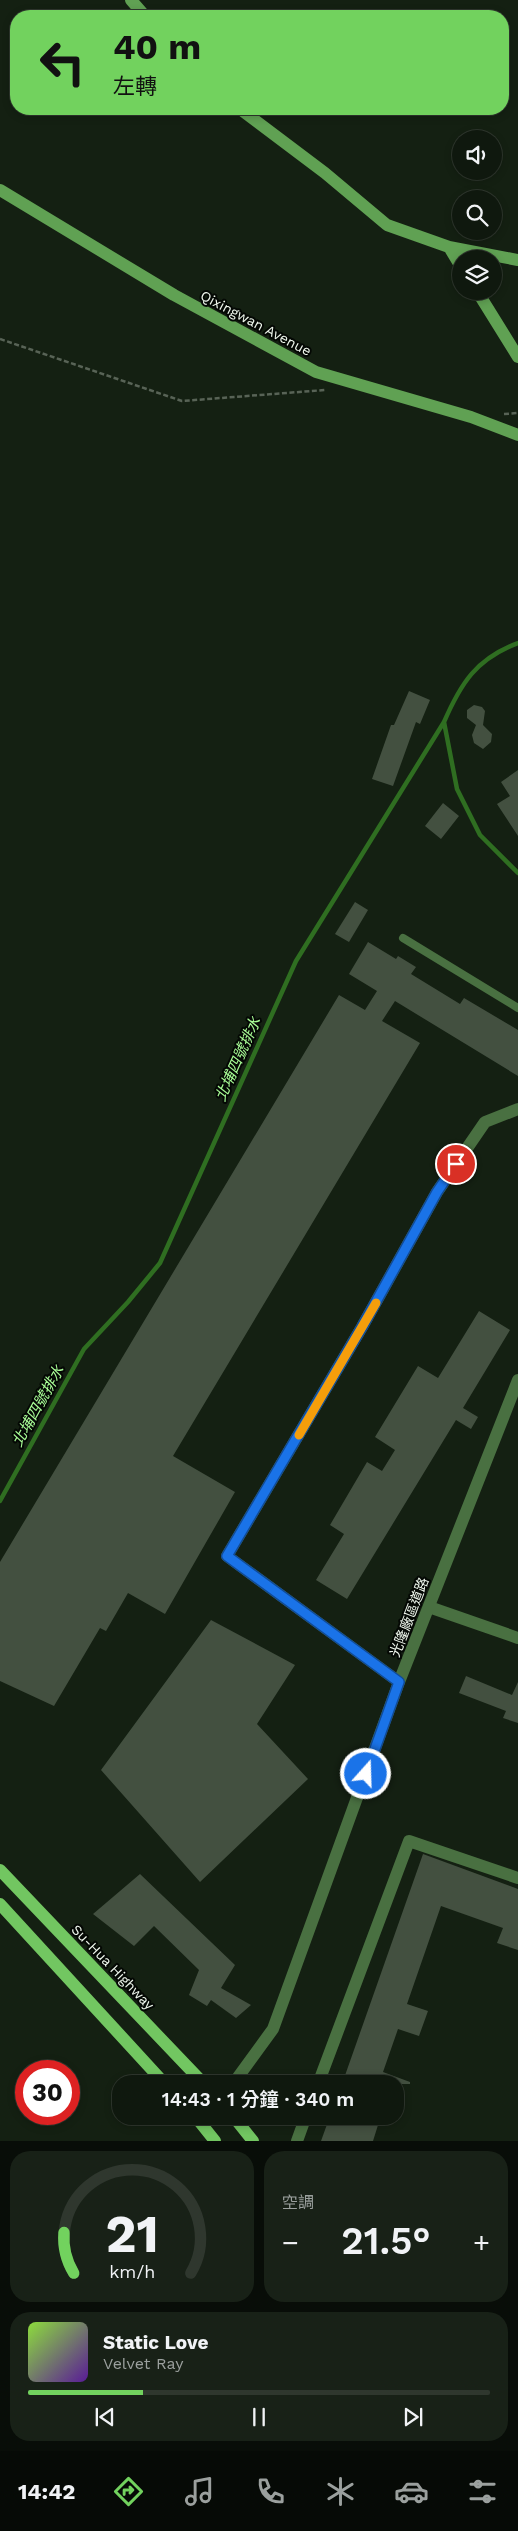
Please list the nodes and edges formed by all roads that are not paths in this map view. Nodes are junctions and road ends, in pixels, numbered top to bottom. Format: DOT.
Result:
graph roads {
  1 [pos="131,0"];
  2 [pos="140,10"];
  3 [pos="248,115"];
  4 [pos="0,190"];
  5 [pos="449,247"];
  6 [pos="452,252"];
  7 [pos="518,260"];
  8 [pos="483,300"];
  9 [pos="518,357"];
  10 [pos="518,435"];
  11 [pos="403,938"];
  12 [pos="518,1008"];
  13 [pos="518,1109"];
  14 [pos="518,1380"];
  15 [pos="429,1607"];
  16 [pos="518,1638"];
  17 [pos="399,1682"];
  18 [pos="0,1870"];
  19 [pos="518,1878"];
  20 [pos="0,1904"];
  21 [pos="158,2075"];
  22 [pos="195,2075"];
  23 [pos="240,2075"];
  24 [pos="321,2075"];
  25 [pos="204,2125"];
  26 [pos="240,2125"];
  27 [pos="303,2125"];
  28 [pos="215,2141"];
  29 [pos="253,2141"];
  30 [pos="297,2141"];
  1 -- 2 [label="street"];
  3 -- 5 [label="street"];
  4 -- 10 [label="street, Qixingwan Avenue"];
  5 -- 6 [label="street"];
  5 -- 7 [label="street"];
  8 -- 9 [label="street"];
  11 -- 12 [label="lane"];
  13 -- 17 [label="street"];
  14 -- 15 [label="street, 光隆廠區道路"];
  15 -- 16 [label="street"];
  15 -- 17 [label="street, 光隆廠區道路"];
  17 -- 23 [label="street, 光隆廠區道路"];
  18 -- 22 [label="main road, Su-Hua Highway"];
  19 -- 24 [label="street"];
  20 -- 21 [label="main road"];
  25 -- 28 [label="main road"];
  26 -- 29 [label="main road"];
  27 -- 30 [label="street"];
}
